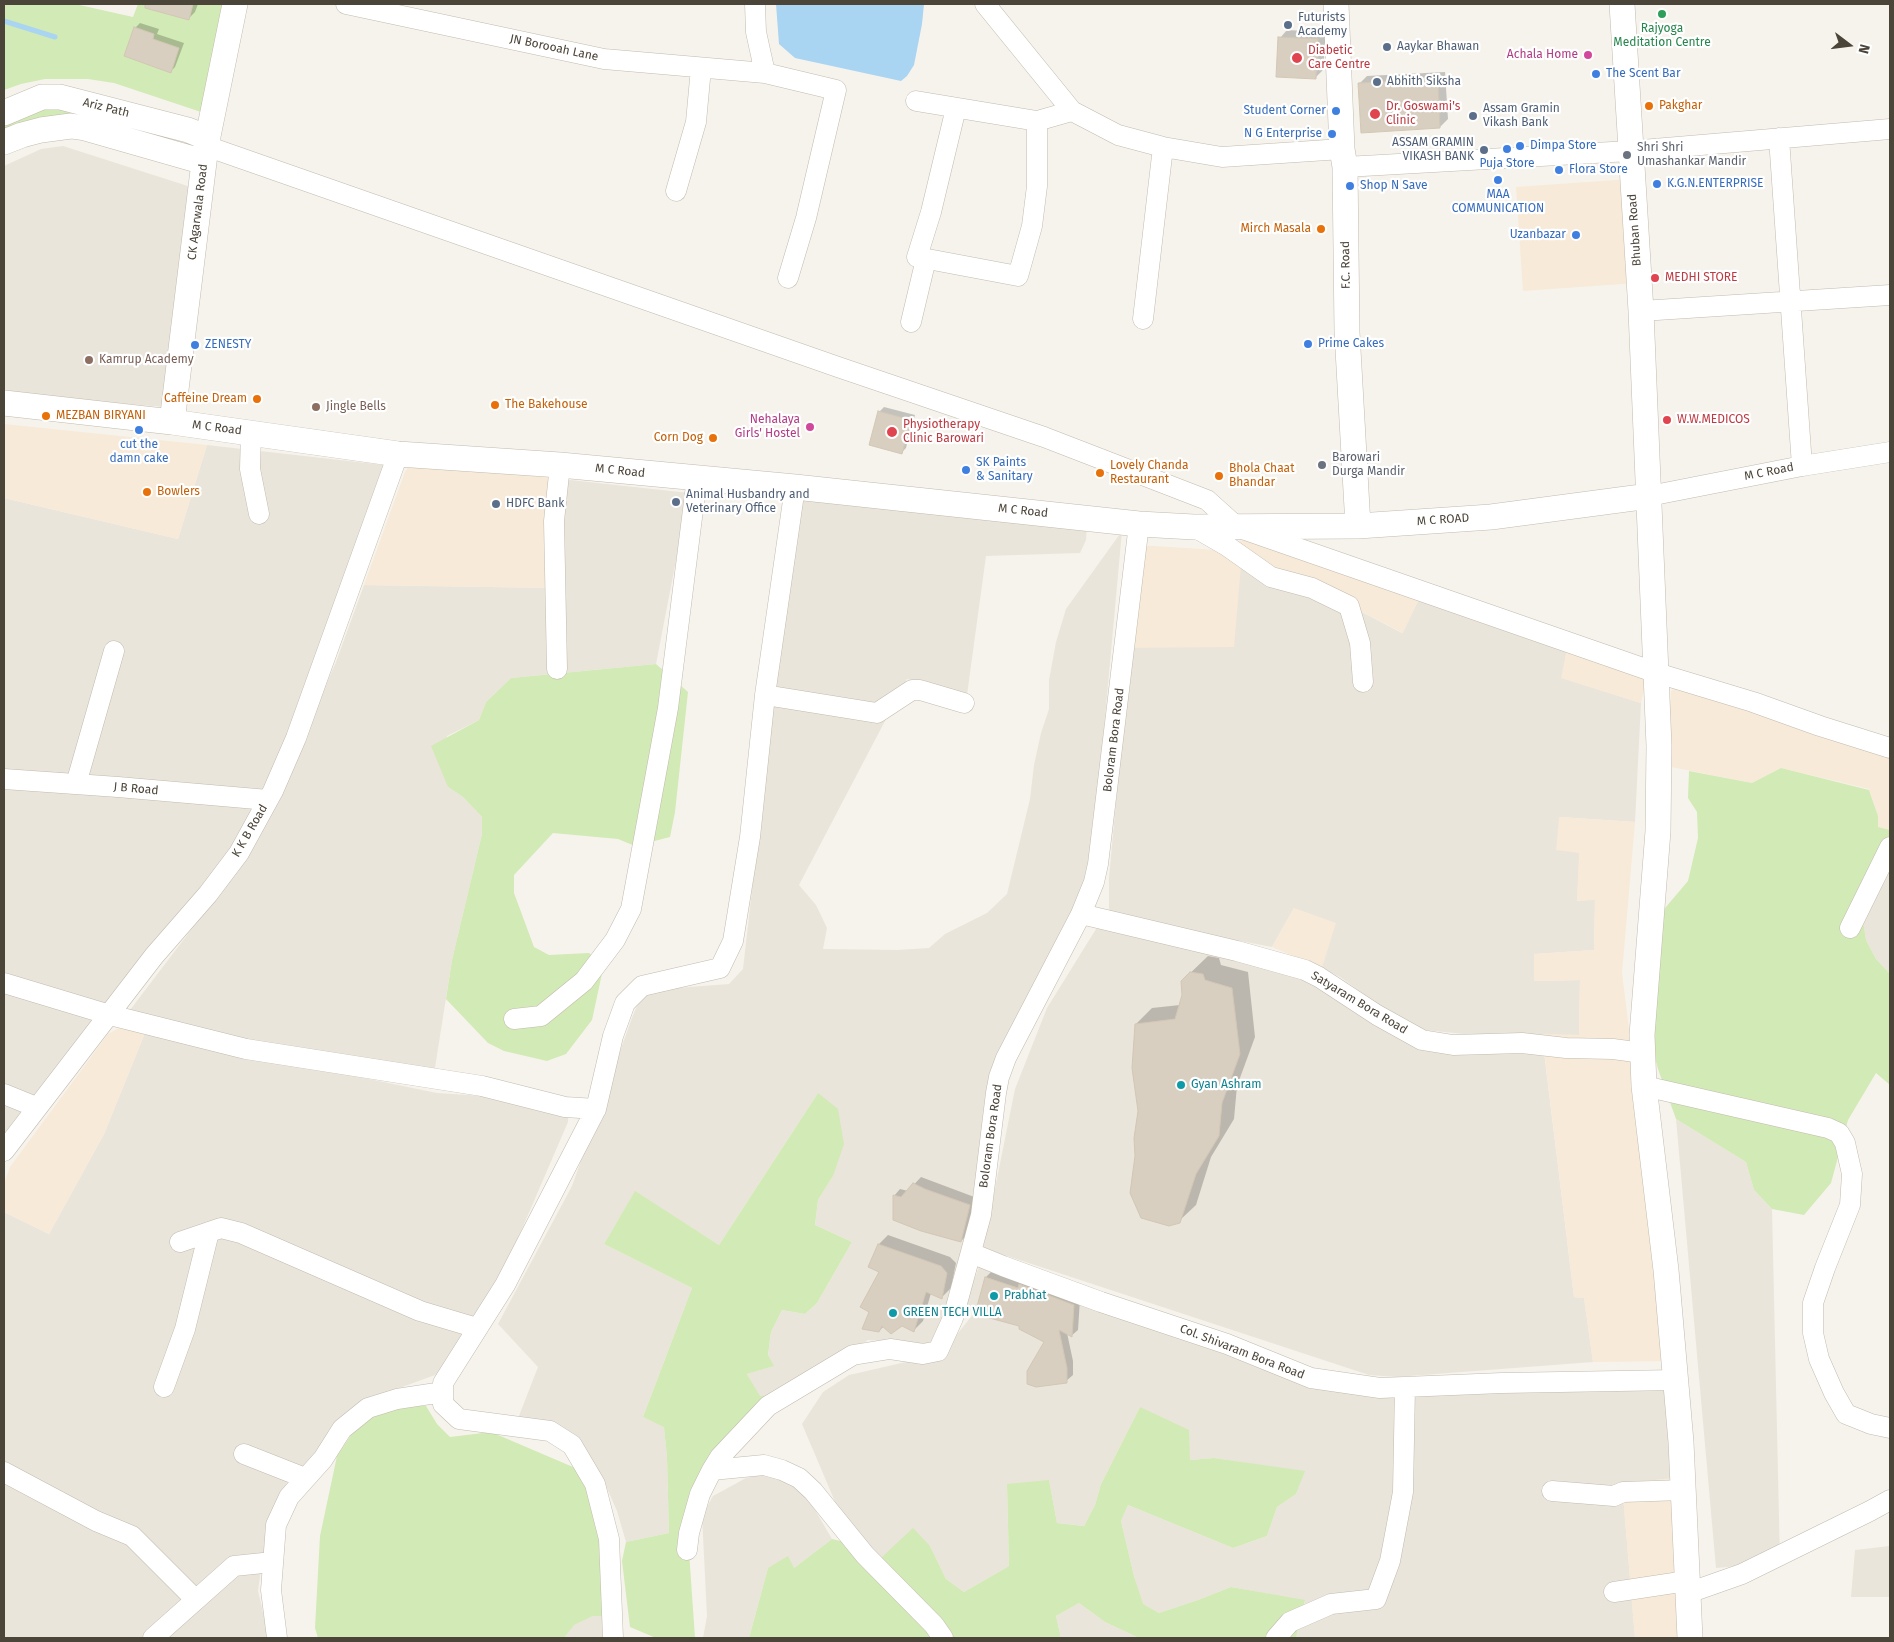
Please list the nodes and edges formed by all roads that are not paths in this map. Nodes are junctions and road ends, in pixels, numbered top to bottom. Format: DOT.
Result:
graph roads {
  1 [pos="235,4"];
  2 [pos="346,4"];
  3 [pos="755,4"];
  4 [pos="985,4"];
  5 [pos="1336,4"];
  6 [pos="1622,4"];
  7 [pos="700,68"];
  8 [pos="765,73"];
  9 [pos="916,101"];
  10 [pos="956,108"];
  11 [pos="1072,111"];
  12 [pos="4,113"];
  13 [pos="1037,121"];
  14 [pos="1890,128"];
  15 [pos="1779,138"];
  16 [pos="4,142"];
  17 [pos="1163,147"];
  18 [pos="206,149"];
  19 [pos="1630,151"];
  20 [pos="1344,158"];
  21 [pos="676,191"];
  22 [pos="926,259"];
  23 [pos="788,278"];
  24 [pos="1890,295"];
  25 [pos="1791,300"];
  26 [pos="1641,311"];
  27 [pos="1143,319"];
  28 [pos="911,322"];
  29 [pos="4,403"];
  30 [pos="172,422"];
  31 [pos="251,433"];
  32 [pos="1890,452"];
  33 [pos="398,454"];
  34 [pos="560,465"];
  35 [pos="1802,466"];
  36 [pos="697,478"];
  37 [pos="795,487"];
  38 [pos="1648,496"];
  39 [pos="259,514"];
  40 [pos="1139,524"];
  41 [pos="1358,526"];
  42 [pos="1194,527"];
  43 [pos="1237,527"];
  44 [pos="114,652"];
  45 [pos="557,669"];
  46 [pos="1657,673"];
  47 [pos="1363,682"];
  48 [pos="765,695"];
  49 [pos="964,703"];
  50 [pos="1890,748"];
  51 [pos="4,779"];
  52 [pos="76,784"];
  53 [pos="268,800"];
  54 [pos="1890,847"];
  55 [pos="1081,914"];
  56 [pos="1850,928"];
  57 [pos="4,983"];
  58 [pos="110,1015"];
  59 [pos="514,1019"];
  60 [pos="1643,1053"];
  61 [pos="1644,1086"];
  62 [pos="4,1094"];
  63 [pos="36,1107"];
  64 [pos="596,1109"];
  65 [pos="4,1151"];
  66 [pos="208,1232"];
  67 [pos="180,1242"];
  68 [pos="971,1253"];
  69 [pos="478,1328"];
  70 [pos="1676,1380"];
  71 [pos="164,1387"];
  72 [pos="1405,1387"];
  73 [pos="443,1392"];
  74 [pos="1890,1428"];
  75 [pos="244,1454"];
  76 [pos="712,1470"];
  77 [pos="4,1472"];
  78 [pos="305,1478"];
  79 [pos="1683,1490"];
  80 [pos="1552,1491"];
  81 [pos="1890,1500"];
  82 [pos="687,1550"];
  83 [pos="273,1562"];
  84 [pos="1687,1587"];
  85 [pos="1614,1592"];
  86 [pos="195,1599"];
  87 [pos="153,1638"];
  88 [pos="277,1638"];
  89 [pos="613,1638"];
  90 [pos="942,1638"];
  91 [pos="1276,1638"];
  92 [pos="1690,1638"];
  1 -- 18 [label="street, CK Agarwala Road"];
  2 -- 7 [label="street, JN Borooah Lane"];
  3 -- 8 [label="street"];
  4 -- 11 [label="street"];
  5 -- 20 [label="street, F.C. Road"];
  6 -- 19 [label="street, Bhuban Road"];
  7 -- 8 [label="street, JN Borooah Lane"];
  7 -- 21 [label="street"];
  8 -- 23 [label="street, JN Borooah Lane"];
  9 -- 10 [label="street"];
  10 -- 13 [label="street"];
  10 -- 22 [label="street"];
  11 -- 13 [label="street"];
  11 -- 17 [label="street"];
  12 -- 18 [label="street, Ariz Path"];
  13 -- 22 [label="street"];
  14 -- 15 [label="street"];
  15 -- 19 [label="street"];
  15 -- 25 [label="street"];
  16 -- 18 [label="street, Ariz Path"];
  17 -- 20 [label="street"];
  17 -- 27 [label="street"];
  18 -- 30 [label="street, CK Agarwala Road"];
  18 -- 43 [label="street"];
  19 -- 20 [label="street"];
  19 -- 26 [label="street, Bhuban Road"];
  20 -- 41 [label="street, F.C. Road"];
  22 -- 28 [label="street"];
  24 -- 25 [label="street"];
  25 -- 26 [label="street"];
  25 -- 35 [label="street"];
  26 -- 38 [label="street, Bhuban Road"];
  29 -- 30 [label="street, M C Road"];
  30 -- 31 [label="street, M C Road"];
  31 -- 33 [label="street, M C Road"];
  31 -- 39 [label="street"];
  32 -- 35 [label="street, M C Road"];
  33 -- 34 [label="street, M C Road"];
  33 -- 53 [label="street, K K B Road"];
  34 -- 36 [label="street, M C Road"];
  34 -- 45 [label="street"];
  35 -- 38 [label="street, M C Road"];
  36 -- 37 [label="street, M C Road"];
  36 -- 59 [label="street"];
  37 -- 40 [label="street, M C Road"];
  37 -- 48 [label="street"];
  38 -- 41 [label="street, M C ROAD"];
  38 -- 46 [label="street, Bhuban Road"];
  40 -- 42 [label="street, M C Road"];
  40 -- 55 [label="street, Boloram Bora Road"];
  41 -- 43 [label="street, M C ROAD"];
  42 -- 43 [label="street, M C Road"];
  42 -- 47 [label="street"];
  43 -- 46 [label="street"];
  44 -- 52 [label="street"];
  46 -- 50 [label="street"];
  46 -- 60 [label="street, Bhuban Road"];
  48 -- 49 [label="street"];
  48 -- 64 [label="street"];
  51 -- 52 [label="street, J B Road"];
  52 -- 53 [label="street, J B Road"];
  53 -- 58 [label="street, K K B Road"];
  54 -- 56 [label="street"];
  55 -- 60 [label="street, Satyaram Bora Road"];
  55 -- 68 [label="street, Boloram Bora Road"];
  57 -- 58 [label="street"];
  58 -- 63 [label="street, K K B Road"];
  58 -- 64 [label="street"];
  60 -- 61 [label="street, Bhuban Road"];
  61 -- 70 [label="street, Bhuban Road"];
  61 -- 74 [label="street"];
  62 -- 63 [label="street"];
  63 -- 65 [label="street, K K B Road"];
  64 -- 69 [label="street"];
  66 -- 67 [label="street"];
  66 -- 69 [label="street"];
  66 -- 71 [label="street"];
  68 -- 72 [label="street, Col. Shivaram Bora Road"];
  68 -- 76 [label="street, Boloram Bora Road"];
  69 -- 73 [label="street"];
  70 -- 72 [label="street, Col. Shivaram Bora Road"];
  70 -- 79 [label="street, Bhuban Road"];
  72 -- 91 [label="street"];
  73 -- 78 [label="street"];
  73 -- 89 [label="street"];
  75 -- 78 [label="street"];
  76 -- 82 [label="street, Boloram Bora Road"];
  76 -- 90 [label="street"];
  77 -- 86 [label="street"];
  78 -- 83 [label="street"];
  79 -- 80 [label="street"];
  79 -- 84 [label="street, Bhuban Road"];
  81 -- 84 [label="street"];
  83 -- 86 [label="street"];
  83 -- 88 [label="street"];
  84 -- 85 [label="street"];
  84 -- 92 [label="street, Bhuban Road"];
  86 -- 87 [label="street"];
}
